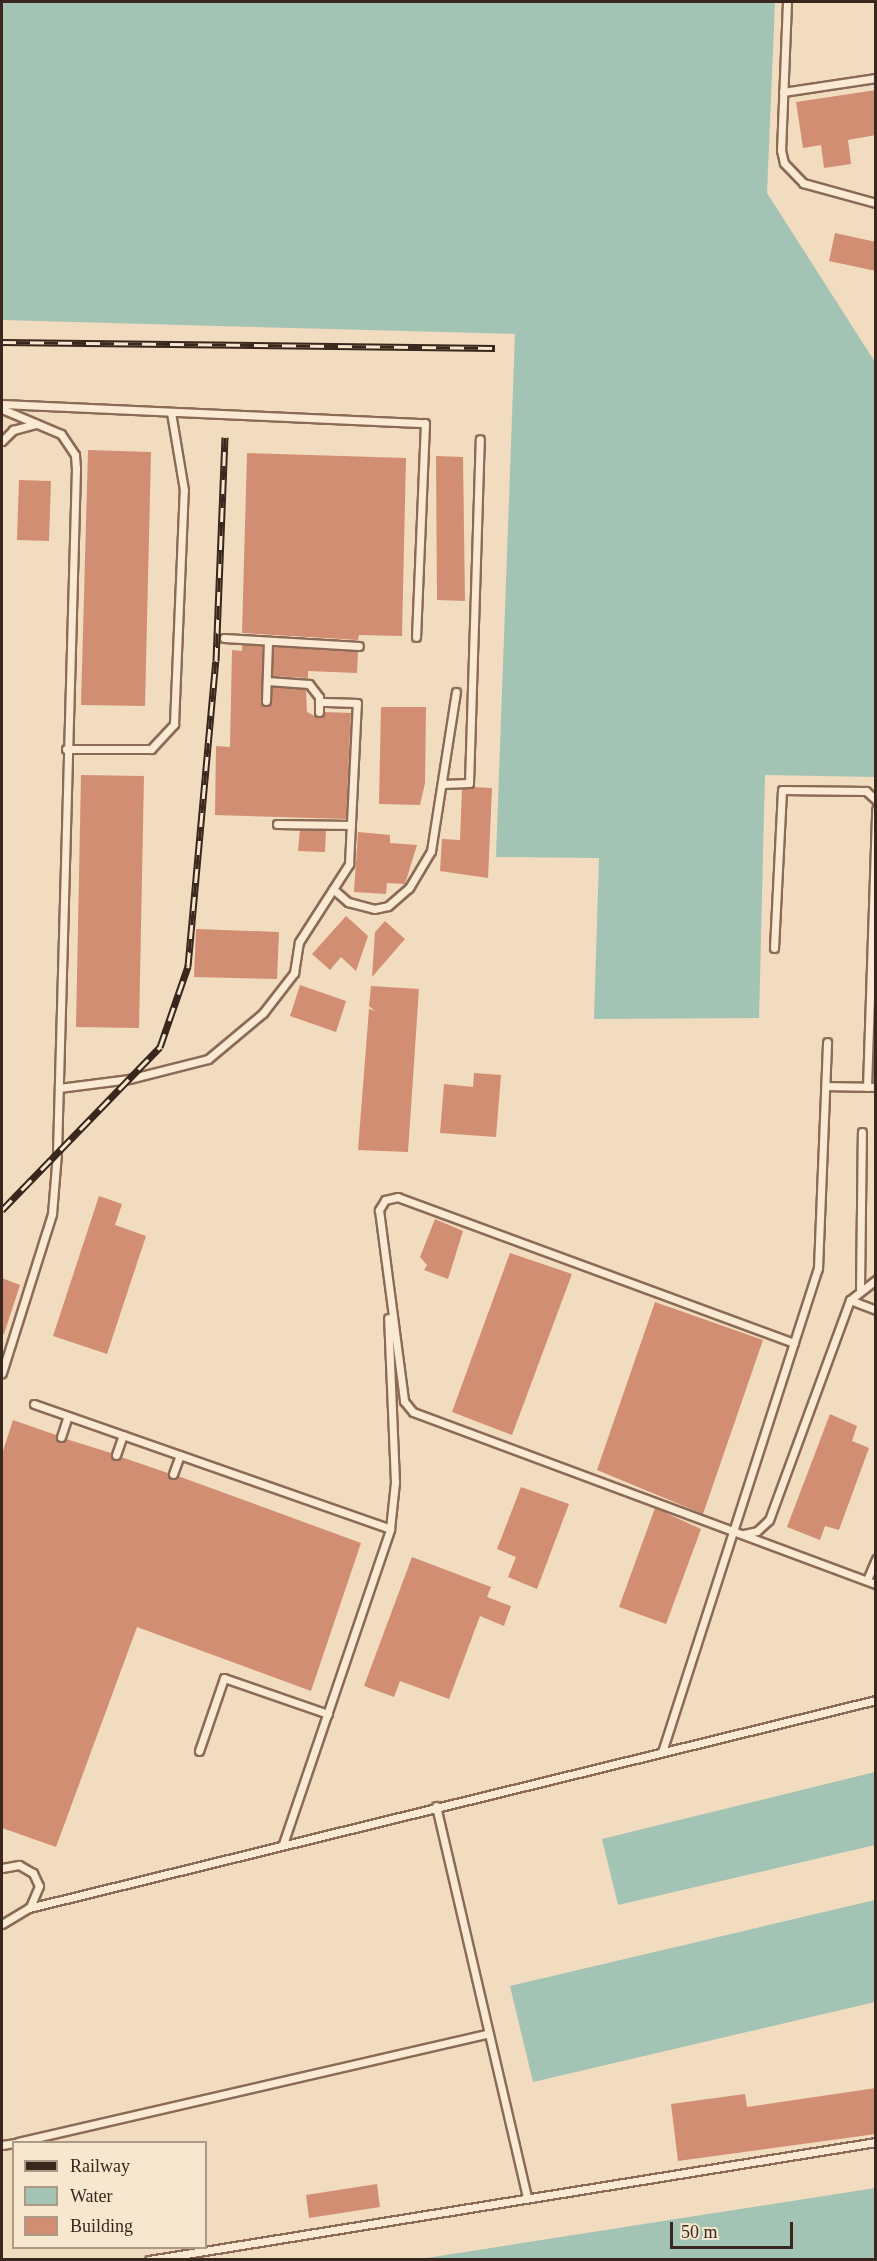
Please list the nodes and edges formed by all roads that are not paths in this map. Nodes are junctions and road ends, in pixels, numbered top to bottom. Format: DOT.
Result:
graph roads {
  1 [pos="787,2"];
  2 [pos="876,78"];
  3 [pos="783,92"];
  4 [pos="876,202"];
  5 [pos="2,404"];
  6 [pos="2,410"];
  7 [pos="171,412"];
  8 [pos="38,424"];
  9 [pos="480,439"];
  10 [pos="2,441"];
  11 [pos="416,637"];
  12 [pos="224,639"];
  13 [pos="268,641"];
  14 [pos="359,646"];
  15 [pos="267,681"];
  16 [pos="456,693"];
  17 [pos="266,701"];
  18 [pos="319,702"];
  19 [pos="319,712"];
  20 [pos="66,749"];
  21 [pos="442,784"];
  22 [pos="876,800"];
  23 [pos="876,809"];
  24 [pos="277,824"];
  25 [pos="351,825"];
  26 [pos="333,889"];
  27 [pos="774,948"];
  28 [pos="827,1042"];
  29 [pos="826,1086"];
  30 [pos="867,1087"];
  31 [pos="876,1087"];
  32 [pos="59,1088"];
  33 [pos="862,1132"];
  34 [pos="876,1280"];
  35 [pos="388,1287"];
  36 [pos="860,1289"];
  37 [pos="850,1300"];
  38 [pos="876,1310"];
  39 [pos="794,1343"];
  40 [pos="2,1373"];
  41 [pos="34,1404"];
  42 [pos="68,1416"];
  43 [pos="123,1435"];
  44 [pos="61,1437"];
  45 [pos="116,1455"];
  46 [pos="180,1455"];
  47 [pos="173,1474"];
  48 [pos="390,1529"];
  49 [pos="733,1531"];
  50 [pos="876,1559"];
  51 [pos="867,1580"];
  52 [pos="876,1584"];
  53 [pos="876,1700"];
  54 [pos="328,1714"];
  55 [pos="199,1751"];
  56 [pos="662,1752"];
  57 [pos="436,1806"];
  58 [pos="283,1844"];
  59 [pos="2,1868"];
  60 [pos="29,1908"];
  61 [pos="2,1924"];
  62 [pos="489,2033"];
  63 [pos="22,2141"];
  64 [pos="876,2142"];
  65 [pos="527,2197"];
  66 [pos="149,2259"];
  1 -- 3 [label="lane"];
  2 -- 3 [label="lane"];
  3 -- 4 [label="lane"];
  5 -- 7 [label="lane"];
  6 -- 8 [label="lane"];
  7 -- 11 [label="lane"];
  7 -- 20 [label="lane"];
  8 -- 10 [label="lane"];
  8 -- 20 [label="lane"];
  9 -- 21 [label="lane"];
  12 -- 13 [label="lane"];
  13 -- 14 [label="lane"];
  13 -- 15 [label="lane"];
  15 -- 17 [label="lane"];
  15 -- 18 [label="lane"];
  16 -- 21 [label="lane"];
  18 -- 19 [label="lane"];
  18 -- 25 [label="lane"];
  20 -- 32 [label="lane"];
  21 -- 26 [label="lane"];
  22 -- 27 [label="lane"];
  23 -- 30 [label="lane"];
  24 -- 25 [label="lane"];
  25 -- 26 [label="lane"];
  26 -- 32 [label="lane"];
  28 -- 29 [label="lane"];
  29 -- 30 [label="lane"];
  29 -- 39 [label="lane"];
  30 -- 31 [label="lane"];
  32 -- 40 [label="lane"];
  33 -- 36 [label="lane"];
  34 -- 36 [label="lane"];
  35 -- 39 [label="lane"];
  35 -- 48 [label="lane"];
  35 -- 49 [label="lane"];
  36 -- 37 [label="lane"];
  37 -- 38 [label="lane"];
  37 -- 49 [label="lane"];
  39 -- 49 [label="lane"];
  41 -- 42 [label="lane"];
  42 -- 43 [label="lane"];
  42 -- 44 [label="lane"];
  43 -- 45 [label="lane"];
  43 -- 46 [label="lane"];
  46 -- 47 [label="lane"];
  46 -- 48 [label="lane"];
  48 -- 54 [label="lane"];
  49 -- 51 [label="lane"];
  49 -- 56 [label="lane"];
  50 -- 51 [label="lane"];
  51 -- 52 [label="lane"];
  53 -- 56 [label="lane"];
  54 -- 55 [label="lane"];
  54 -- 58 [label="lane"];
  56 -- 57 [label="lane"];
  57 -- 58 [label="lane"];
  57 -- 62 [label="lane"];
  58 -- 60 [label="lane"];
  59 -- 60 [label="lane"];
  60 -- 61 [label="lane"];
  62 -- 63 [label="lane"];
  62 -- 65 [label="lane"];
  64 -- 65 [label="lane"];
  65 -- 66 [label="lane"];
}
